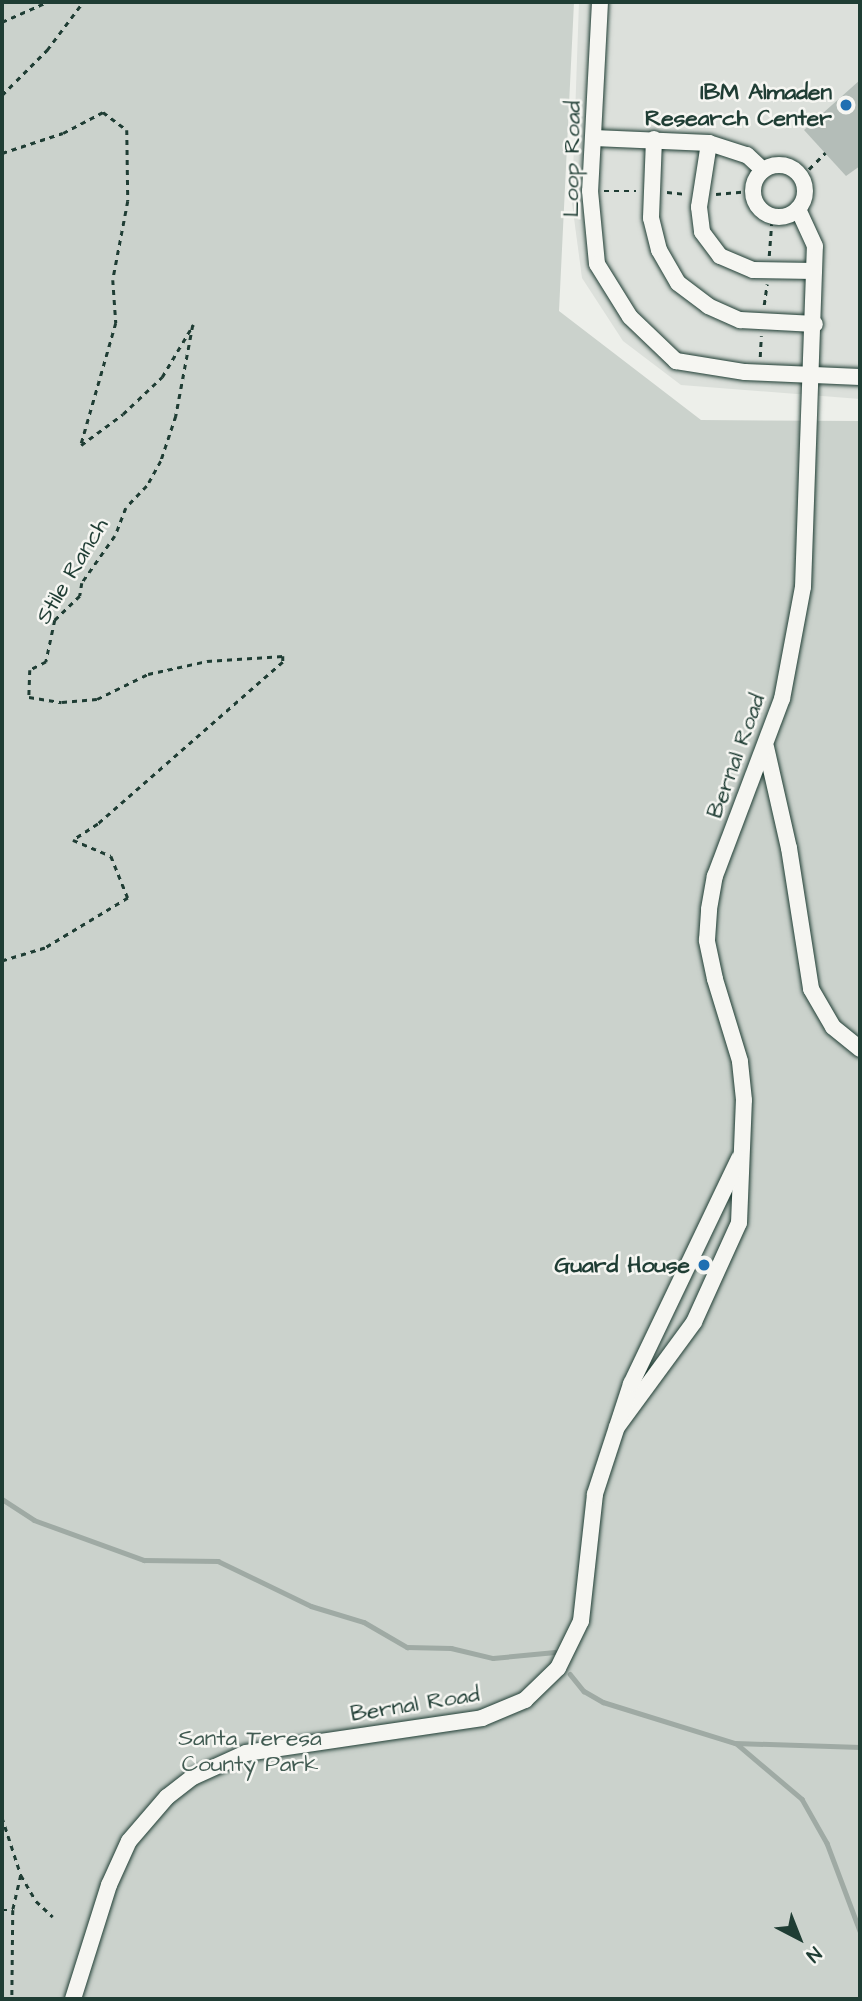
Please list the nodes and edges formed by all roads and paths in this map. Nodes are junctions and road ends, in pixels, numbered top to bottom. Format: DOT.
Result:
graph roads {
  1 [pos="47,2"];
  2 [pos="83,2"];
  3 [pos="600,2"];
  4 [pos="2,22"];
  5 [pos="2,95"];
  6 [pos="593,138"];
  7 [pos="654,139"];
  8 [pos="709,143"];
  9 [pos="2,153"];
  10 [pos="825,153"];
  11 [pos="763,170"];
  12 [pos="802,176"];
  13 [pos="590,191"];
  14 [pos="652,191"];
  15 [pos="753,191"];
  16 [pos="702,196"];
  17 [pos="798,209"];
  18 [pos="772,216"];
  19 [pos="768,271"];
  20 [pos="814,271"];
  21 [pos="762,322"];
  22 [pos="815,324"];
  23 [pos="759,371"];
  24 [pos="813,374"];
  25 [pos="860,377"];
  26 [pos="766,747"];
  27 [pos="2,961"];
  28 [pos="860,1049"];
  29 [pos="744,1147"];
  30 [pos="617,1427"];
  31 [pos="2,1817"];
  32 [pos="21,1875"];
  33 [pos="2,1910"];
  34 [pos="13,1910"];
  35 [pos="53,1917"];
  36 [pos="12,1999"];
  37 [pos="73,1999"];
  1 -- 4 [label="path"];
  2 -- 5 [label="path"];
  3 -- 6 [label="street, Loop Road"];
  6 -- 7 [label="street"];
  6 -- 13 [label="street, Loop Road"];
  7 -- 8 [label="street"];
  7 -- 14 [label="street"];
  8 -- 11 [label="street"];
  8 -- 16 [label="street"];
  9 -- 27 [label="path, Stile Ranch"];
  10 -- 12 [label="path"];
  11 -- 12 [label="street"];
  11 -- 15 [label="street"];
  12 -- 17 [label="street"];
  13 -- 14 [label="path"];
  13 -- 23 [label="street, Loop Road"];
  14 -- 16 [label="path"];
  14 -- 21 [label="street"];
  15 -- 16 [label="path"];
  15 -- 18 [label="street"];
  16 -- 19 [label="street"];
  17 -- 18 [label="street"];
  17 -- 20 [label="street, Bernal Road"];
  18 -- 19 [label="path"];
  19 -- 20 [label="street"];
  19 -- 21 [label="path"];
  20 -- 22 [label="street, Bernal Road"];
  21 -- 22 [label="street"];
  21 -- 23 [label="path"];
  22 -- 24 [label="street, Bernal Road"];
  23 -- 24 [label="street, Loop Road"];
  24 -- 25 [label="street, Loop Road"];
  24 -- 26 [label="street, Bernal Road"];
  26 -- 28 [label="street"];
  26 -- 29 [label="street, Bernal Road"];
  29 -- 30 [label="street, Bernal Road"];
  29 -- 30 [label="street, Bernal Road"];
  30 -- 37 [label="street, Bernal Road"];
  31 -- 32 [label="path"];
  32 -- 34 [label="path"];
  32 -- 35 [label="path"];
  33 -- 34 [label="path"];
  34 -- 36 [label="path"];
}
